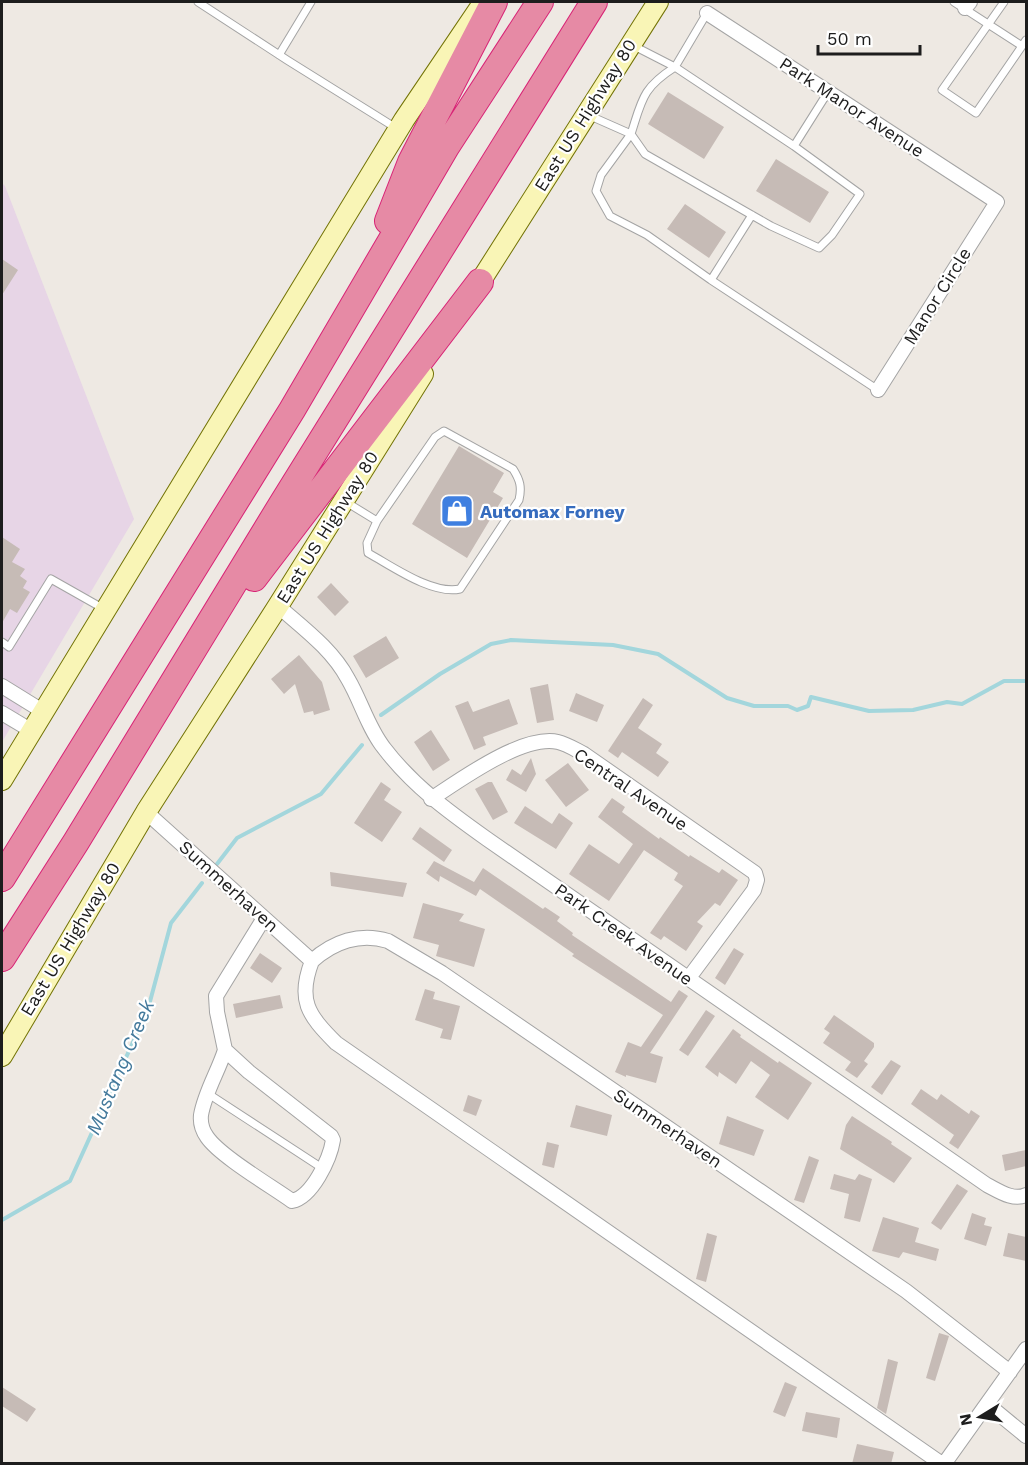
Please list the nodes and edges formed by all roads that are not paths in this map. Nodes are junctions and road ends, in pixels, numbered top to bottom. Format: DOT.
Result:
graph roads {
  1 [pos="198,2"];
  2 [pos="311,2"];
  3 [pos="484,2"];
  4 [pos="494,2"];
  5 [pos="540,2"];
  6 [pos="594,2"];
  7 [pos="658,2"];
  8 [pos="1004,2"];
  9 [pos="963,4"];
  10 [pos="707,13"];
  11 [pos="988,24"];
  12 [pos="1024,43"];
  13 [pos="631,44"];
  14 [pos="279,55"];
  15 [pos="675,68"];
  16 [pos="828,92"];
  17 [pos="585,114"];
  18 [pos="399,129"];
  19 [pos="631,134"];
  20 [pos="794,146"];
  21 [pos="997,201"];
  22 [pos="752,215"];
  23 [pos="711,280"];
  24 [pos="480,282"];
  25 [pos="355,302"];
  26 [pos="878,390"];
  27 [pos="344,501"];
  28 [pos="377,521"];
  29 [pos="278,606"];
  30 [pos="106,610"];
  31 [pos="207,628"];
  32 [pos="2,642"];
  33 [pos="2,686"];
  34 [pos="44,712"];
  35 [pos="2,713"];
  36 [pos="32,731"];
  37 [pos="2,780"];
  38 [pos="431,799"];
  39 [pos="146,812"];
  40 [pos="2,878"];
  41 [pos="264,918"];
  42 [pos="2,958"];
  43 [pos="312,961"];
  44 [pos="688,979"];
  45 [pos="225,1050"];
  46 [pos="2,1056"];
  47 [pos="207,1093"];
  48 [pos="322,1168"];
  49 [pos="1026,1195"];
  50 [pos="1026,1349"];
  51 [pos="1010,1372"];
  52 [pos="987,1404"];
  53 [pos="1026,1436"];
  54 [pos="943,1464"];
  1 -- 14 [label="lane"];
  2 -- 14 [label="lane"];
  3 -- 18 [label="main road"];
  4 -- 25 [label="highway"];
  5 -- 25 [label="highway"];
  6 -- 31 [label="highway"];
  7 -- 13 [label="main road, East US Highway 80"];
  8 -- 11 [label="lane"];
  9 -- 11 [label="lane"];
  10 -- 15 [label="lane"];
  10 -- 16 [label="street, Park Manor Avenue"];
  11 -- 12 [label="lane"];
  11 -- 12 [label="lane"];
  13 -- 15 [label="lane"];
  13 -- 17 [label="main road, East US Highway 80"];
  14 -- 18 [label="lane"];
  15 -- 19 [label="lane"];
  15 -- 20 [label="lane"];
  16 -- 20 [label="lane"];
  16 -- 21 [label="street, Park Manor Avenue"];
  17 -- 19 [label="lane"];
  17 -- 24 [label="main road, East US Highway 80"];
  18 -- 30 [label="main road"];
  19 -- 22 [label="lane"];
  19 -- 23 [label="lane"];
  20 -- 22 [label="lane"];
  21 -- 26 [label="street, Manor Circle"];
  22 -- 23 [label="lane"];
  23 -- 26 [label="lane"];
  24 -- 27 [label="main road, East US Highway 80"];
  24 -- 31 [label="highway"];
  25 -- 40 [label="highway"];
  27 -- 28 [label="lane"];
  27 -- 29 [label="main road, East US Highway 80"];
  28 -- 28 [label="lane"];
  29 -- 38 [label="street, Park Creek Avenue"];
  29 -- 39 [label="main road, East US Highway 80"];
  30 -- 32 [label="lane"];
  30 -- 34 [label="main road"];
  31 -- 42 [label="highway"];
  33 -- 34 [label="street"];
  34 -- 36 [label="main road"];
  35 -- 36 [label="street"];
  36 -- 37 [label="main road"];
  38 -- 44 [label="street, Park Creek Avenue"];
  38 -- 44 [label="street, Central Avenue"];
  39 -- 41 [label="street, Summerhaven"];
  39 -- 46 [label="main road, East US Highway 80"];
  41 -- 43 [label="street, Summerhaven"];
  41 -- 45 [label="street"];
  43 -- 51 [label="street, Summerhaven"];
  43 -- 54 [label="street"];
  44 -- 49 [label="street, Park Creek Avenue"];
  45 -- 47 [label="street"];
  45 -- 48 [label="street"];
  47 -- 48 [label="lane"];
  47 -- 48 [label="street"];
  50 -- 51 [label="street"];
  51 -- 52 [label="street"];
  52 -- 53 [label="street"];
  52 -- 54 [label="street"];
}
